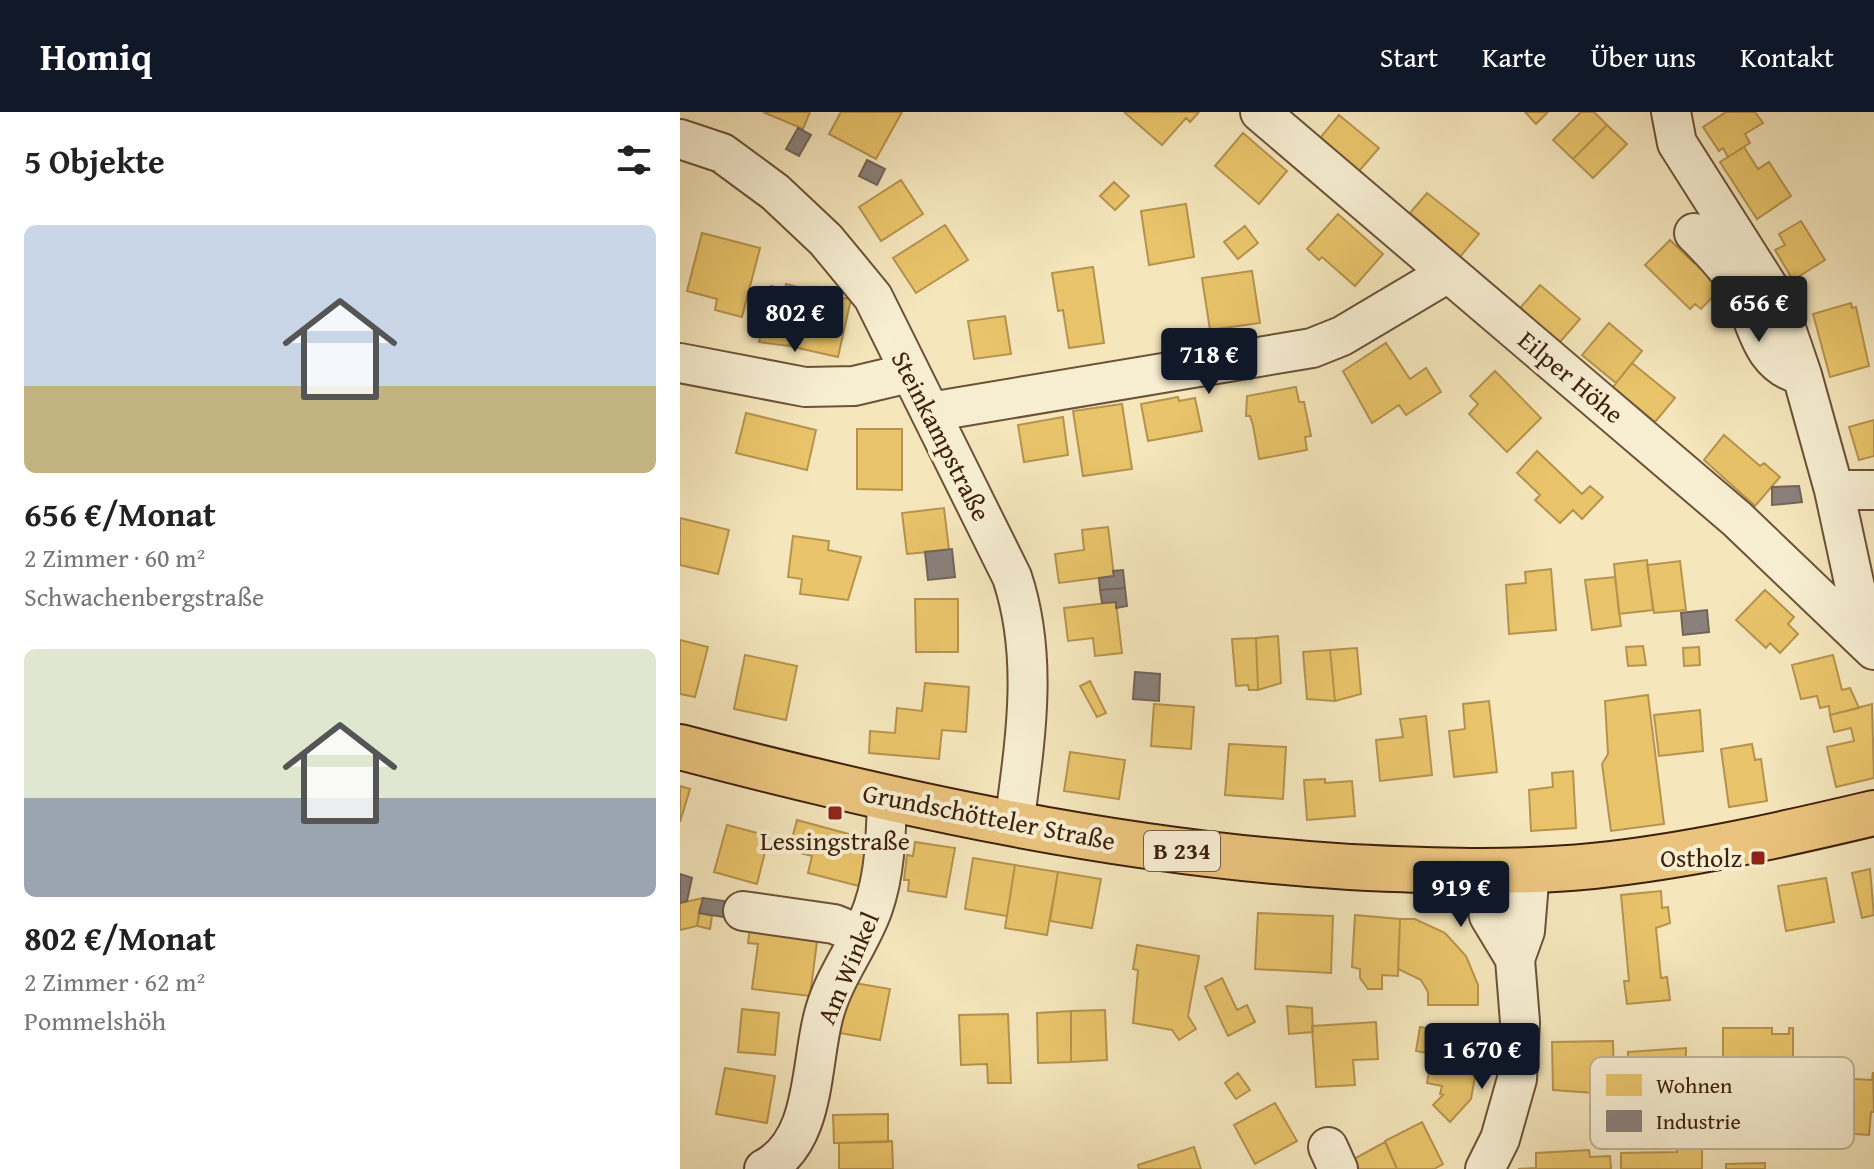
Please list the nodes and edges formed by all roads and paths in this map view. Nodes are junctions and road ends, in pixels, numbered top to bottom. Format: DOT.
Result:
graph roads {
  1 [pos="1260,112"];
  2 [pos="1667,120"];
  3 [pos="680,139"];
  4 [pos="1694,233"];
  5 [pos="1448,273"];
  6 [pos="680,363"];
  7 [pos="909,373"];
  8 [pos="1802,375"];
  9 [pos="930,412"];
  10 [pos="1834,490"];
  11 [pos="1874,490"];
  12 [pos="1874,642"];
  13 [pos="1874,650"];
  14 [pos="680,747"];
  15 [pos="887,799"];
  16 [pos="1874,813"];
  17 [pos="1014,825"];
  18 [pos="1530,870"];
  19 [pos="1480,871"];
  20 [pos="743,911"];
  21 [pos="861,935"];
  22 [pos="1515,959"];
  23 [pos="784,1163"];
  24 [pos="1485,1169"];
  1 -- 5 [label="street, Eilper Höhe"];
  2 -- 8 [label="street"];
  3 -- 7 [label="street, Steinkampstraße"];
  4 -- 8 [label="street"];
  5 -- 9 [label="street"];
  5 -- 13 [label="street, Eilper Höhe"];
  6 -- 7 [label="street"];
  7 -- 9 [label="street, Steinkampstraße"];
  8 -- 10 [label="street"];
  9 -- 17 [label="street, Steinkampstraße"];
  10 -- 11 [label="street"];
  10 -- 12 [label="street"];
  14 -- 15 [label="main road, Grundschötteler Straße / B 234"];
  15 -- 17 [label="main road, Grundschötteler Straße / B 234"];
  15 -- 21 [label="street, Am Winkel"];
  16 -- 18 [label="main road, Grundschötteler Straße / B 234"];
  17 -- 19 [label="main road, Grundschötteler Straße / B 234"];
  18 -- 19 [label="main road, Grundschötteler Straße / B 234"];
  18 -- 22 [label="street"];
  19 -- 22 [label="street"];
  20 -- 21 [label="street"];
  21 -- 23 [label="street, Am Winkel"];
  22 -- 24 [label="street"];
}
